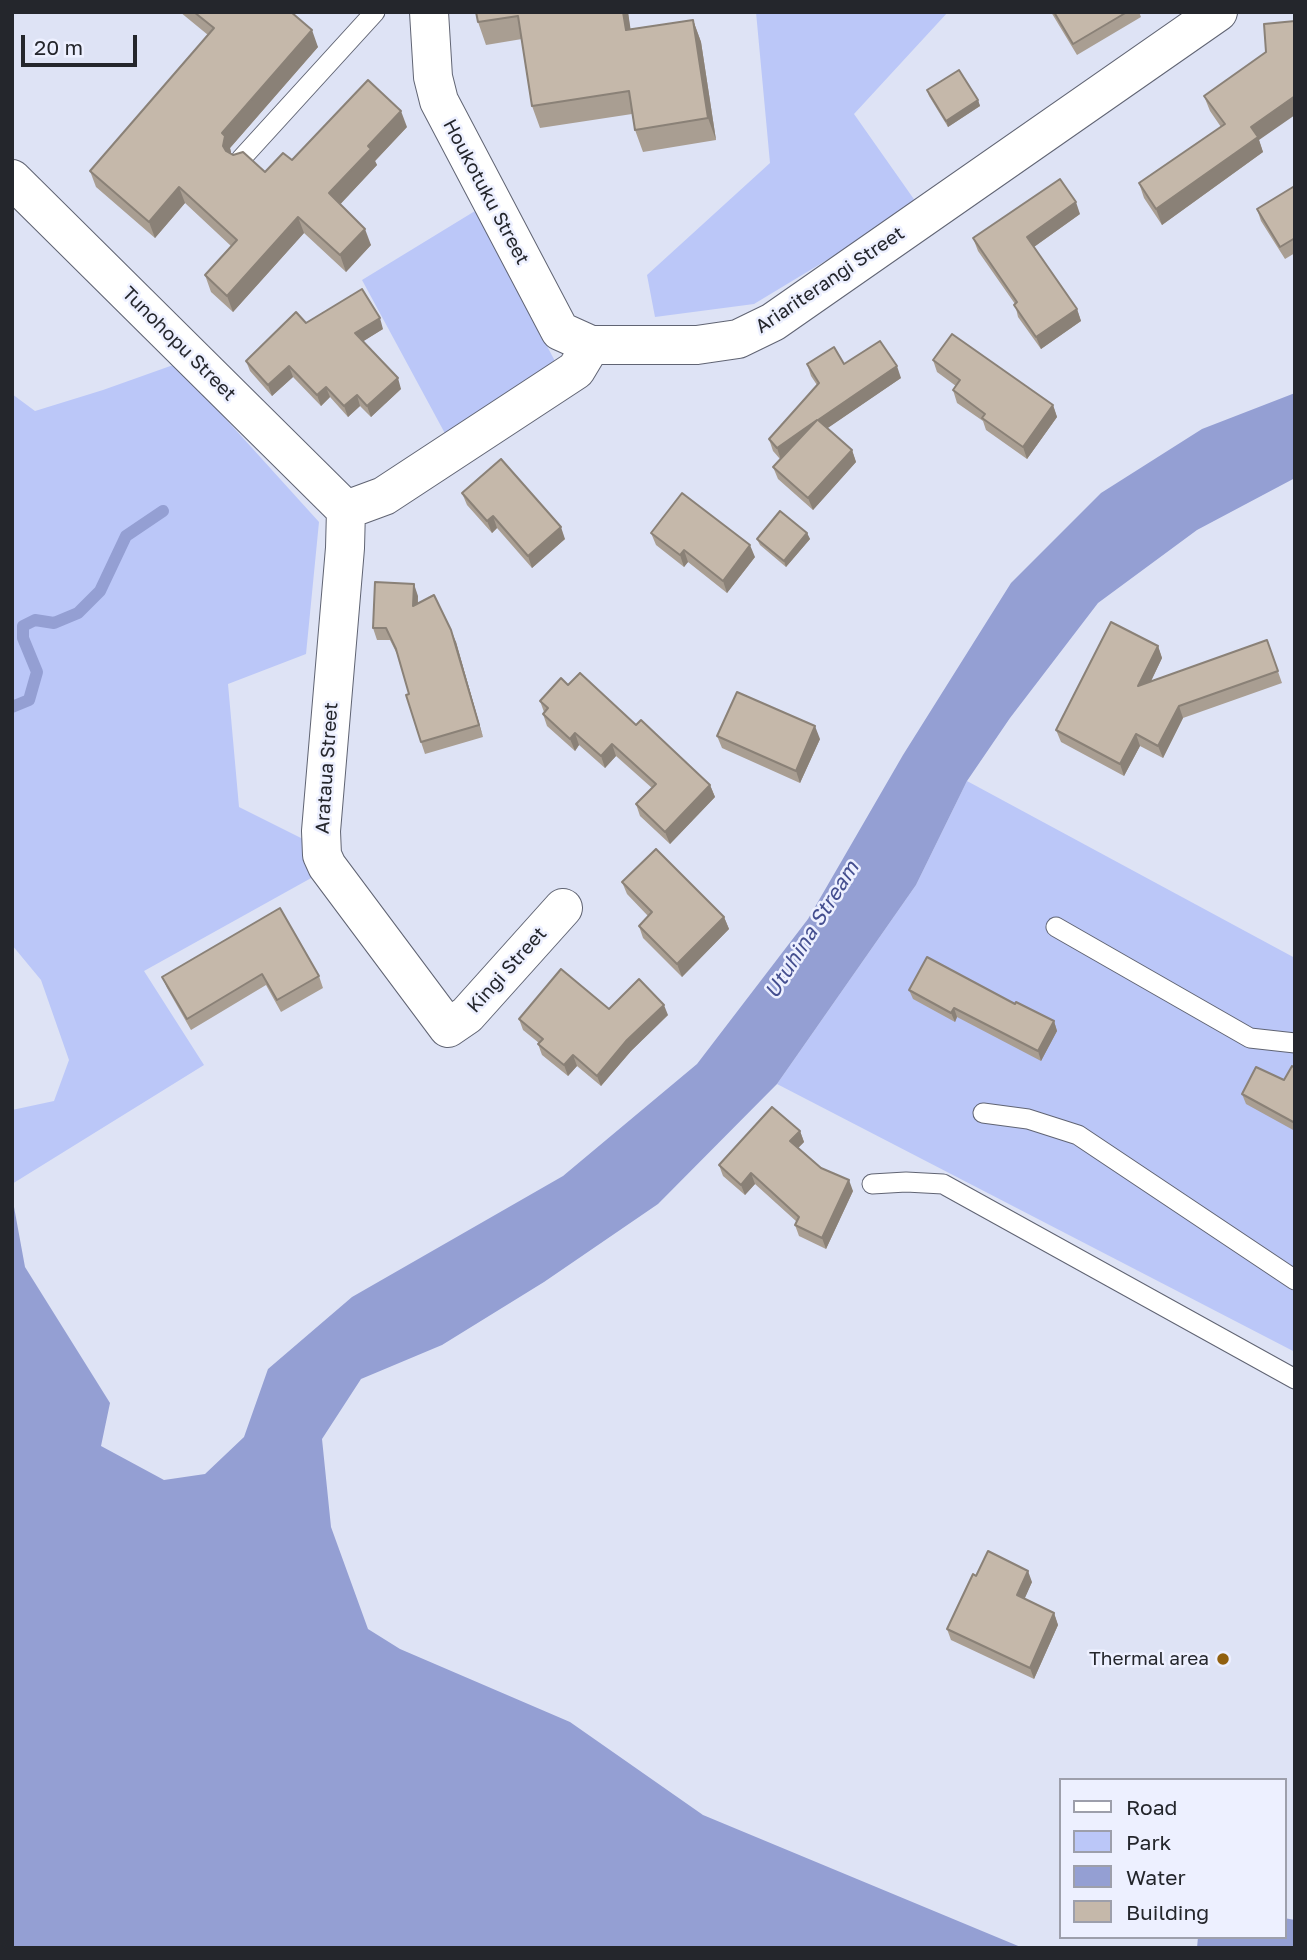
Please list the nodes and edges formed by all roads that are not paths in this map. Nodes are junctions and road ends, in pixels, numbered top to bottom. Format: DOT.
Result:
graph roads {
  1 [pos="375,12"];
  2 [pos="429,12"];
  3 [pos="1210,15"];
  4 [pos="241,159"];
  5 [pos="12,179"];
  6 [pos="591,345"];
  7 [pos="346,510"];
  8 [pos="563,908"];
  9 [pos="1056,928"];
  10 [pos="448,1028"];
  11 [pos="1295,1043"];
  12 [pos="983,1113"];
  13 [pos="872,1184"];
  14 [pos="1295,1280"];
  15 [pos="1295,1379"];
  1 -- 4 [label="lane"];
  2 -- 6 [label="street, Houkotuku Street"];
  3 -- 6 [label="street, Ariariterangi Street"];
  5 -- 7 [label="street, Tunohopu Street"];
  6 -- 7 [label="street"];
  7 -- 10 [label="street, Arataua Street"];
  8 -- 10 [label="street, Kingi Street"];
  9 -- 11 [label="lane"];
  12 -- 14 [label="lane"];
  13 -- 15 [label="lane"];
}
